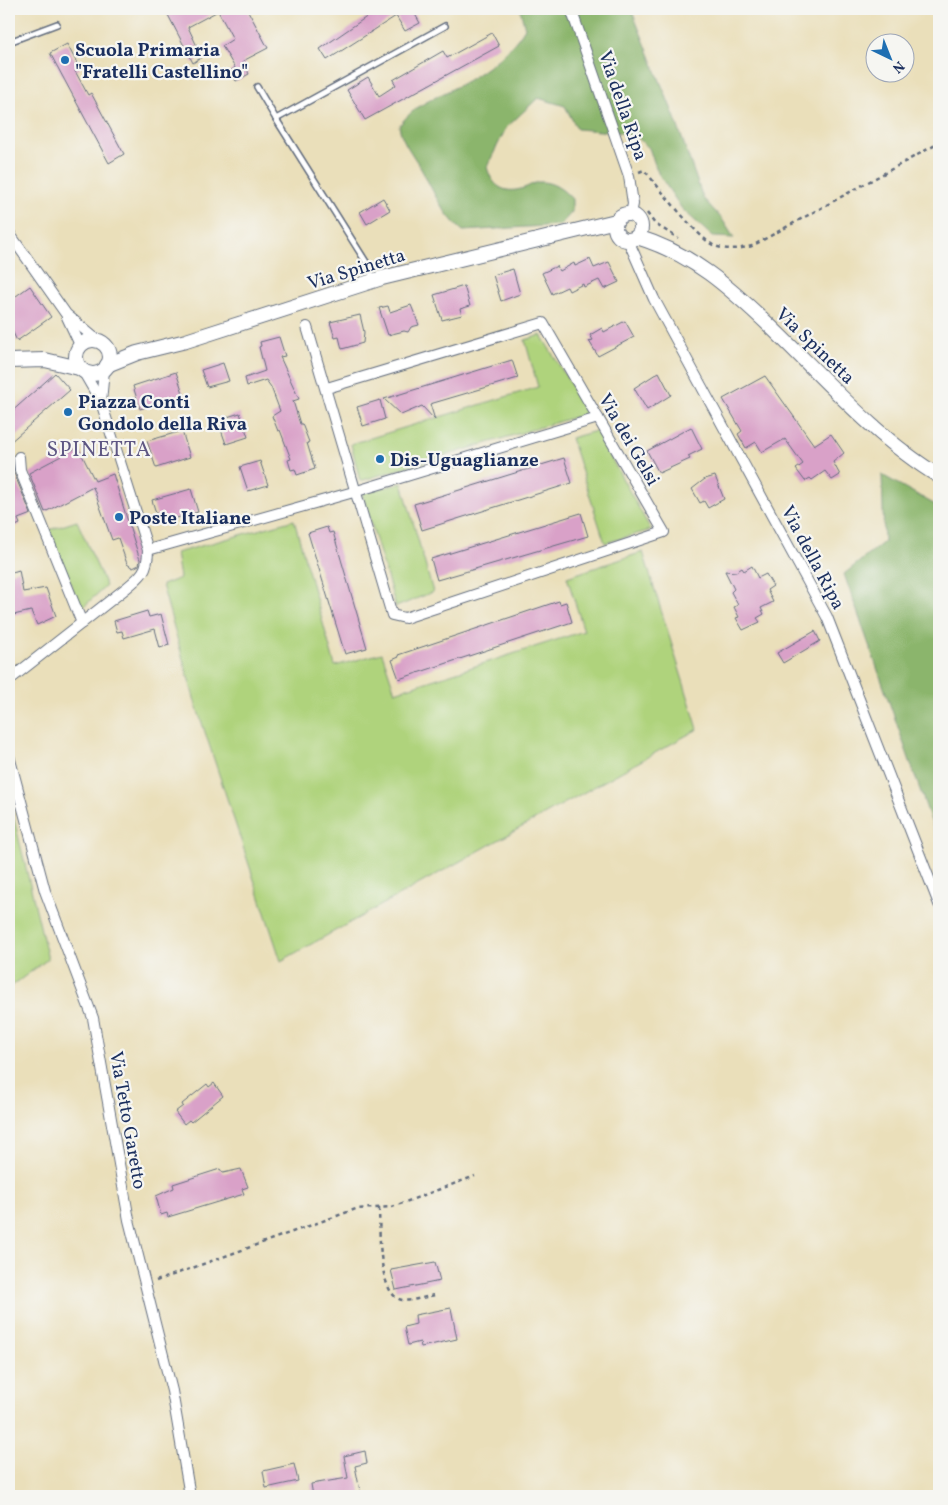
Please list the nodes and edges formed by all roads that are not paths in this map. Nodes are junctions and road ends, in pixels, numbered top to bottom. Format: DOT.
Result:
graph roads {
  1 [pos="571,9"];
  2 [pos="57,24"];
  3 [pos="445,26"];
  4 [pos="9,42"];
  5 [pos="257,86"];
  6 [pos="276,119"];
  7 [pos="630,214"];
  8 [pos="628,232"];
  9 [pos="9,233"];
  10 [pos="374,281"];
  11 [pos="66,314"];
  12 [pos="307,327"];
  13 [pos="102,343"];
  14 [pos="79,346"];
  15 [pos="137,353"];
  16 [pos="45,360"];
  17 [pos="9,361"];
  18 [pos="106,368"];
  19 [pos="81,369"];
  20 [pos="327,388"];
  21 [pos="101,402"];
  22 [pos="598,418"];
  23 [pos="19,457"];
  24 [pos="939,476"];
  25 [pos="357,491"];
  26 [pos="148,550"];
  27 [pos="82,623"];
  28 [pos="9,680"];
  29 [pos="9,756"];
  30 [pos="939,904"];
  31 [pos="190,1496"];
  1 -- 7 [label="street, Via della Ripa"];
  2 -- 4 [label="lane"];
  3 -- 6 [label="lane"];
  5 -- 6 [label="lane"];
  6 -- 10 [label="lane"];
  7 -- 8 [label="main road"];
  8 -- 10 [label="main road, Via Spinetta"];
  8 -- 24 [label="main road, Via Spinetta"];
  8 -- 30 [label="street, Via della Ripa"];
  9 -- 11 [label="street"];
  10 -- 15 [label="main road, Via Spinetta"];
  11 -- 13 [label="street"];
  11 -- 14 [label="street"];
  12 -- 20 [label="street"];
  13 -- 14 [label="main road"];
  13 -- 15 [label="main road, Via Spinetta"];
  13 -- 18 [label="main road"];
  14 -- 16 [label="main road"];
  14 -- 19 [label="main road"];
  15 -- 18 [label="main road, Via Spinetta"];
  16 -- 17 [label="main road"];
  16 -- 19 [label="main road"];
  18 -- 19 [label="main road"];
  18 -- 21 [label="street"];
  19 -- 21 [label="street"];
  20 -- 22 [label="street, Via dei Gelsi"];
  20 -- 25 [label="street"];
  21 -- 26 [label="street"];
  22 -- 25 [label="street"];
  22 -- 25 [label="street, Via dei Gelsi"];
  23 -- 27 [label="street"];
  25 -- 26 [label="street"];
  26 -- 27 [label="street"];
  27 -- 28 [label="street"];
  29 -- 31 [label="street, Via Tetto Garetto"];
}
